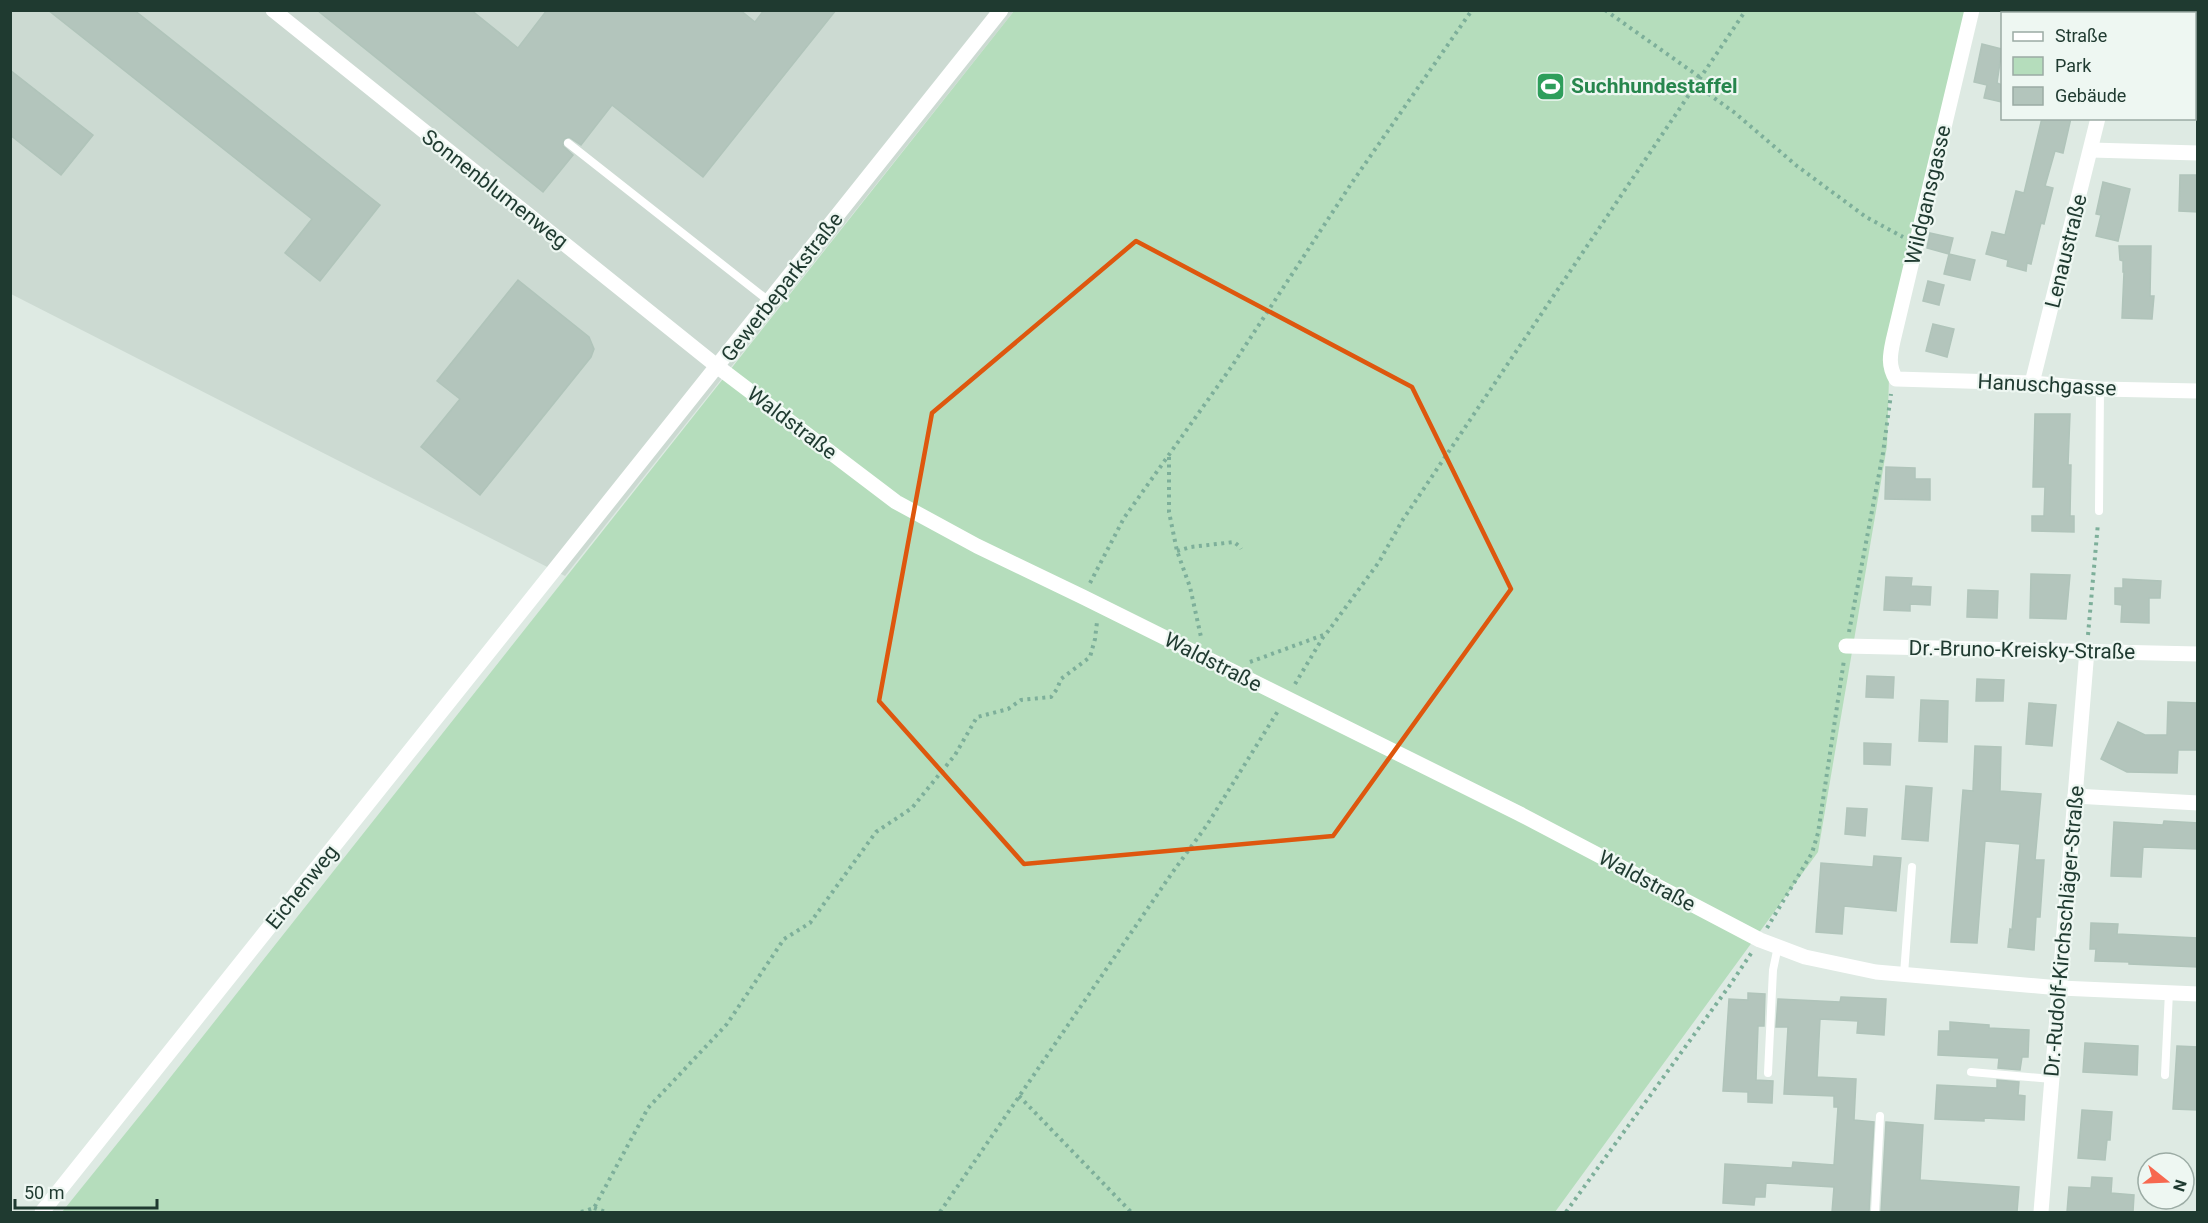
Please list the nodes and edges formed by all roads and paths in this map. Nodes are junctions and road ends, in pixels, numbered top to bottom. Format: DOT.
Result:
graph roads {
  1 [pos="273,10"];
  2 [pos="1001,10"];
  3 [pos="1472,10"];
  4 [pos="1605,10"];
  5 [pos="1746,10"];
  6 [pos="1972,10"];
  7 [pos="1701,78"];
  8 [pos="1696,85"];
  9 [pos="2097,120"];
  10 [pos="568,143"];
  11 [pos="2091,150"];
  12 [pos="2198,153"];
  13 [pos="1917,244"];
  14 [pos="770,302"];
  15 [pos="718,368"];
  16 [pos="1896,379"];
  17 [pos="2032,383"];
  18 [pos="2100,388"];
  19 [pos="2198,391"];
  20 [pos="1169,456"];
  21 [pos="2099,511"];
  22 [pos="1241,549"];
  23 [pos="1177,551"];
  24 [pos="562,562"];
  25 [pos="1083,597"];
  26 [pos="1102,606"];
  27 [pos="1326,634"];
  28 [pos="1846,646"];
  29 [pos="2087,650"];
  30 [pos="2198,654"];
  31 [pos="1199,656"];
  32 [pos="1228,670"];
  33 [pos="1286,699"];
  34 [pos="2075,796"];
  35 [pos="2198,803"];
  36 [pos="1912,867"];
  37 [pos="1760,940"];
  38 [pos="1778,946"];
  39 [pos="1904,974"];
  40 [pos="2060,988"];
  41 [pos="2169,992"];
  42 [pos="2198,993"];
  43 [pos="1971,1072"];
  44 [pos="1768,1073"];
  45 [pos="2165,1075"];
  46 [pos="2052,1079"];
  47 [pos="1019,1096"];
  48 [pos="1880,1116"];
  49 [pos="594,1208"];
  50 [pos="42,1212"];
  51 [pos="581,1212"];
  52 [pos="606,1212"];
  53 [pos="940,1212"];
  54 [pos="1131,1212"];
  55 [pos="1566,1212"];
  56 [pos="1875,1212"];
  57 [pos="2041,1212"];
  1 -- 15 [label="street, Sonnenblumenweg"];
  2 -- 14 [label="street, Gewerbeparkstraße"];
  3 -- 20 [label="path"];
  4 -- 7 [label="path"];
  5 -- 7 [label="path"];
  6 -- 13 [label="street, Wildgansgasse"];
  7 -- 8 [label="path"];
  8 -- 13 [label="path"];
  8 -- 27 [label="path"];
  9 -- 11 [label="street, Lenaustraße"];
  10 -- 14 [label="lane"];
  11 -- 12 [label="street"];
  11 -- 17 [label="street, Lenaustraße"];
  13 -- 16 [label="street, Wildgansgasse"];
  14 -- 15 [label="street, Gewerbeparkstraße"];
  15 -- 24 [label="street, Gewerbeparkstraße"];
  15 -- 25 [label="street, Waldstraße"];
  16 -- 17 [label="street, Hanuschgasse"];
  16 -- 28 [label="path"];
  17 -- 18 [label="street, Hanuschgasse"];
  18 -- 19 [label="street, Hanuschgasse"];
  18 -- 21 [label="lane"];
  20 -- 23 [label="path"];
  20 -- 25 [label="path"];
  21 -- 29 [label="path"];
  22 -- 23 [label="path"];
  23 -- 31 [label="path"];
  24 -- 50 [label="street, Eichenweg"];
  25 -- 26 [label="street, Waldstraße"];
  26 -- 31 [label="street, Waldstraße"];
  26 -- 49 [label="path"];
  27 -- 32 [label="path"];
  27 -- 33 [label="path"];
  28 -- 29 [label="street, Dr.-Bruno-Kreisky-Straße"];
  28 -- 37 [label="path"];
  29 -- 30 [label="street, Dr.-Bruno-Kreisky-Straße"];
  29 -- 34 [label="street, Dr.-Rudolf-Kirchschläger-Straße"];
  31 -- 32 [label="street, Waldstraße"];
  32 -- 33 [label="street, Waldstraße"];
  33 -- 37 [label="street, Waldstraße"];
  33 -- 47 [label="path"];
  34 -- 35 [label="street"];
  34 -- 40 [label="street, Dr.-Rudolf-Kirchschläger-Straße"];
  36 -- 39 [label="lane"];
  37 -- 38 [label="street, Waldstraße"];
  37 -- 55 [label="path"];
  38 -- 39 [label="street, Waldstraße"];
  38 -- 44 [label="lane"];
  39 -- 40 [label="street, Waldstraße"];
  40 -- 41 [label="street, Waldstraße"];
  40 -- 46 [label="street, Dr.-Rudolf-Kirchschläger-Straße"];
  41 -- 42 [label="street, Waldstraße"];
  41 -- 45 [label="lane"];
  43 -- 46 [label="lane"];
  46 -- 57 [label="street, Dr.-Rudolf-Kirchschläger-Straße"];
  47 -- 53 [label="path"];
  47 -- 54 [label="path"];
  48 -- 56 [label="lane"];
  49 -- 51 [label="path"];
  49 -- 52 [label="path"];
}
